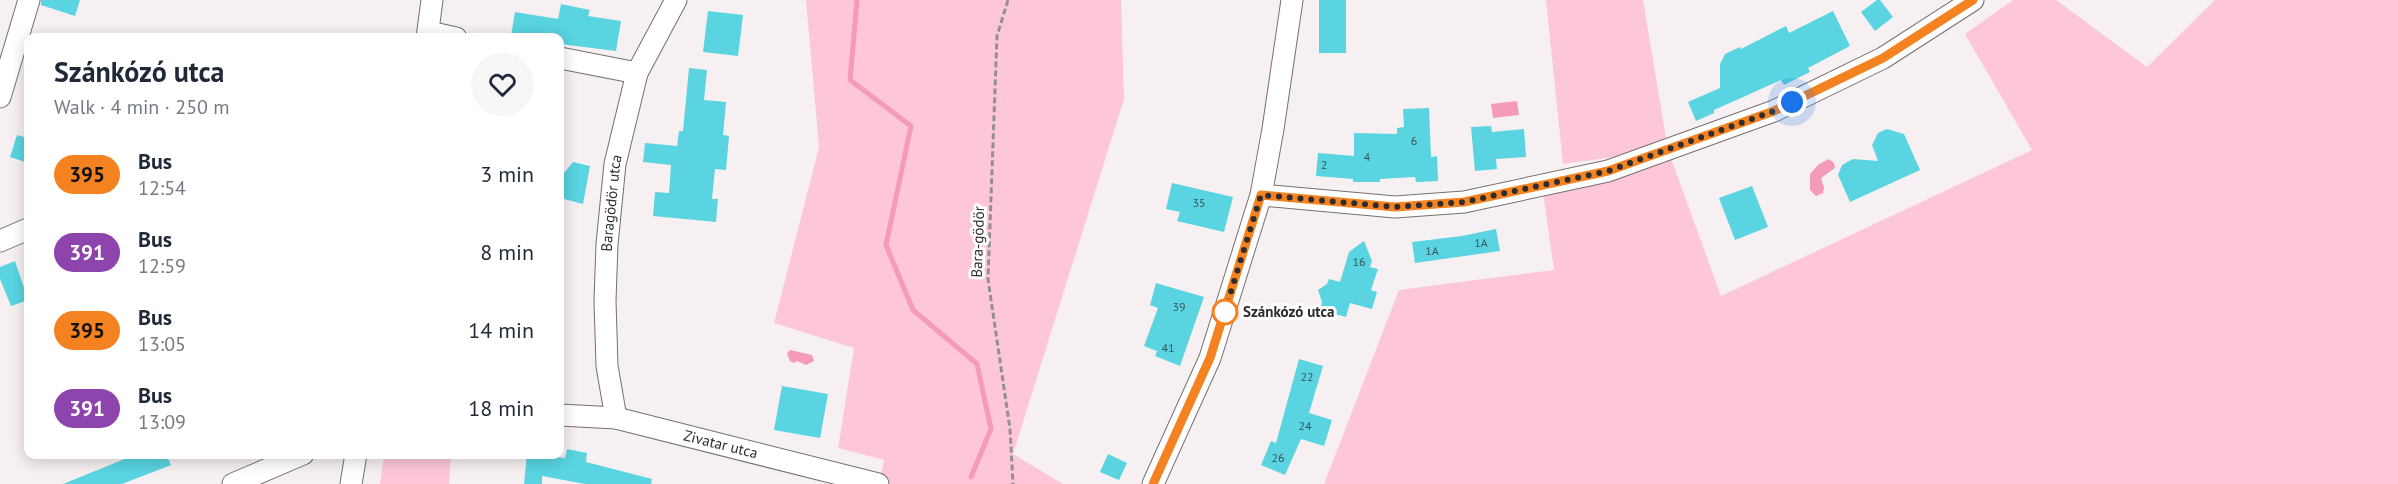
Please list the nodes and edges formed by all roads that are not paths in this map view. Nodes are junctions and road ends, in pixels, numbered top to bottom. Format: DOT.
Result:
graph roads {
  1 [pos="29,0"];
  2 [pos="432,0"];
  3 [pos="676,0"];
  4 [pos="1292,0"];
  5 [pos="1973,0"];
  6 [pos="428,33"];
  7 [pos="564,59"];
  8 [pos="637,73"];
  9 [pos="0,97"];
  10 [pos="1261,195"];
  11 [pos="24,231"];
  12 [pos="0,241"];
  13 [pos="564,415"];
  14 [pos="616,418"];
  15 [pos="291,459"];
  16 [pos="355,459"];
  17 [pos="233,484"];
  18 [pos="351,484"];
  19 [pos="878,484"];
  20 [pos="1153,484"];
  1 -- 9 [label="street"];
  2 -- 6 [label="street"];
  3 -- 8 [label="street, Baragödör utca"];
  4 -- 10 [label="street"];
  5 -- 10 [label="street"];
  7 -- 8 [label="street"];
  8 -- 14 [label="street, Baragödör utca"];
  10 -- 20 [label="street"];
  11 -- 12 [label="street"];
  13 -- 14 [label="street, Zivatar utca"];
  14 -- 19 [label="street, Zivatar utca"];
  15 -- 17 [label="street"];
  16 -- 18 [label="street"];
}
